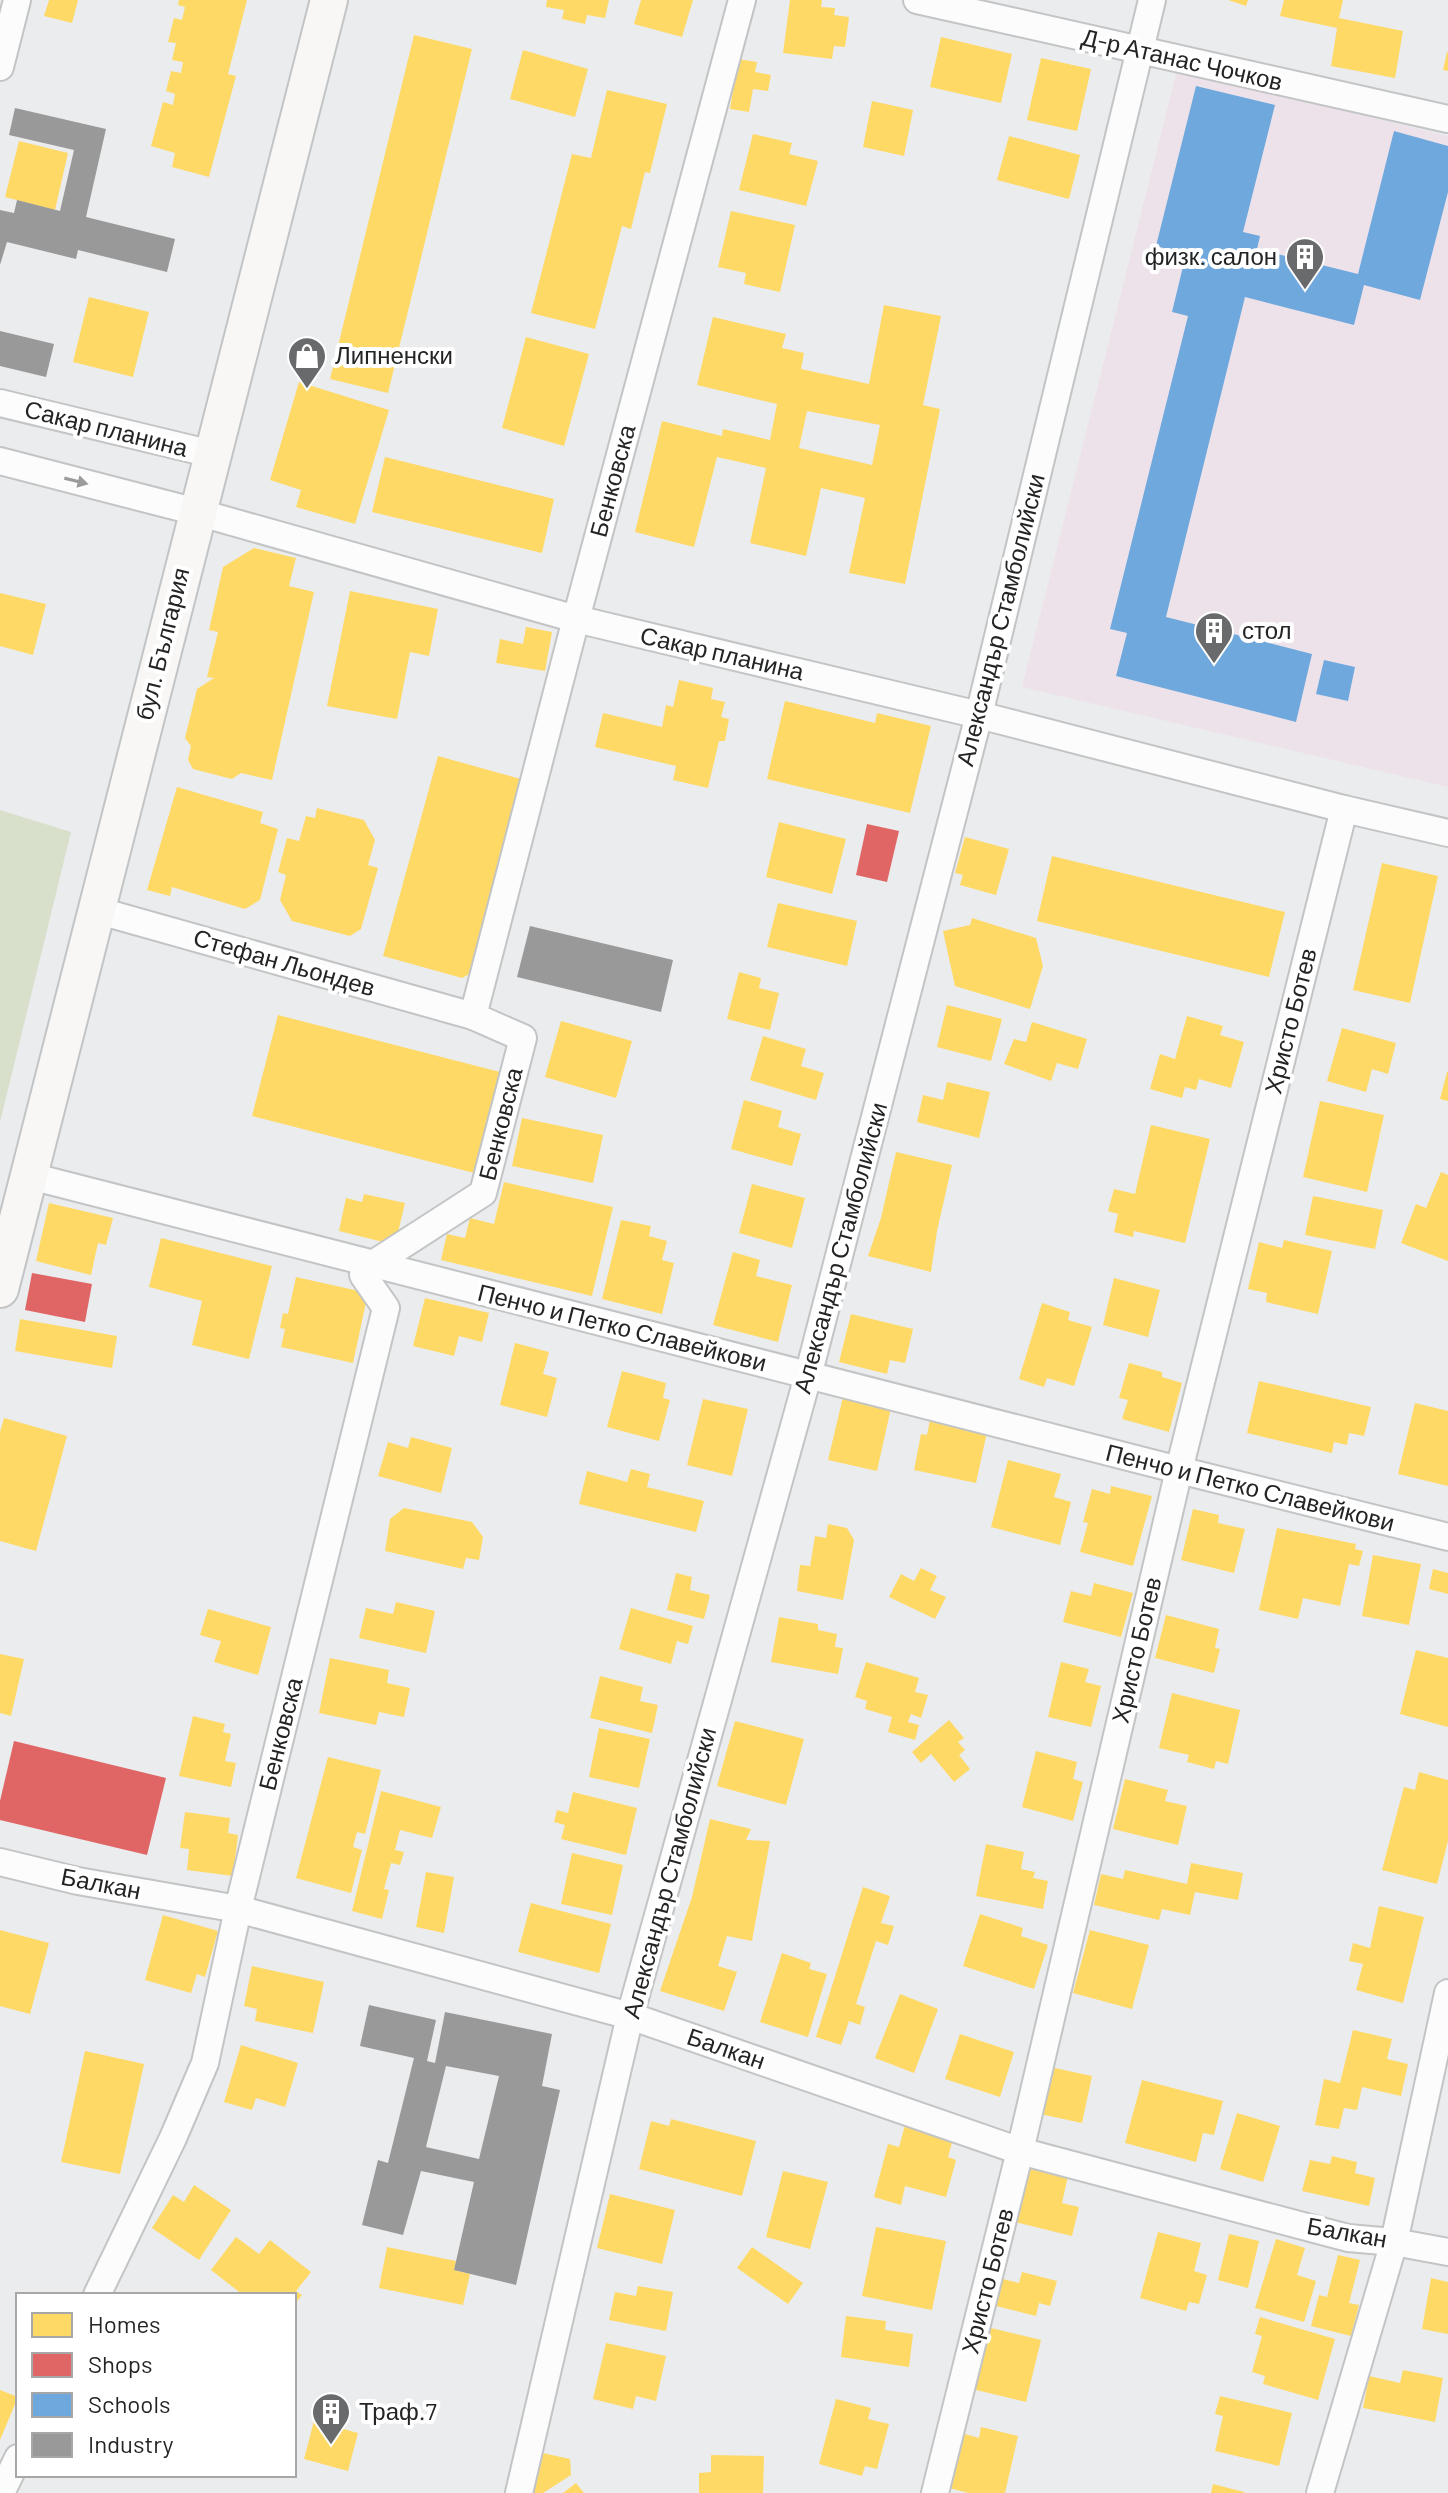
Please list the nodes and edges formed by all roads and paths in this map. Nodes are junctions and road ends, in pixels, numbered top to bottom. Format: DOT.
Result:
graph roads {
  1 [pos="17,0"];
  2 [pos="329,0"];
  3 [pos="742,0"];
  4 [pos="917,0"];
  5 [pos="1152,0"];
  6 [pos="1138,50"];
  7 [pos="0,67"];
  8 [pos="1448,119"];
  9 [pos="0,403"];
  10 [pos="212,454"];
  11 [pos="0,461"];
  12 [pos="197,512"];
  13 [pos="576,619"];
  14 [pos="979,715"];
  15 [pos="1344,809"];
  16 [pos="1448,833"];
  17 [pos="96,910"];
  18 [pos="473,1016"];
  19 [pos="30,1176"];
  20 [pos="373,1264"];
  21 [pos="0,1289"];
  22 [pos="808,1376"];
  23 [pos="1179,1470"];
  24 [pos="1448,1537"];
  25 [pos="0,1862"];
  26 [pos="238,1909"];
  27 [pos="1448,1993"];
  28 [pos="630,2016"];
  29 [pos="1020,2151"];
  30 [pos="1394,2242"];
  31 [pos="1448,2252"];
  32 [pos="98,2293"];
  33 [pos="16,2462"];
  34 [pos="1,2493"];
  35 [pos="519,2493"];
  36 [pos="935,2493"];
  37 [pos="1320,2493"];
  1 -- 7 [label="street"];
  2 -- 10 [label="street, бул. България"];
  3 -- 13 [label="street, Бенковска"];
  4 -- 6 [label="street, Д-р Атанас Чочков"];
  5 -- 6 [label="street, Александър Стамболийски"];
  6 -- 8 [label="street, Д-р Атанас Чочков"];
  6 -- 14 [label="street, Александър Стамболийски"];
  9 -- 10 [label="street, Сакар планина"];
  10 -- 12 [label="street, бул. България"];
  11 -- 12 [label="street, Сакар планина, one-way"];
  12 -- 13 [label="street, Сакар планина"];
  12 -- 17 [label="street, бул. България"];
  13 -- 14 [label="street, Сакар планина"];
  13 -- 18 [label="street, Бенковска"];
  14 -- 15 [label="street, Сакар планина"];
  14 -- 22 [label="street, Александър Стамболийски"];
  15 -- 16 [label="street, Сакар планина"];
  15 -- 23 [label="street, Христо Ботев"];
  17 -- 18 [label="street, Стефан Льондев"];
  17 -- 19 [label="street, бул. България"];
  18 -- 20 [label="street, Бенковска"];
  19 -- 20 [label="street, Пенчо и Петко Славейкови"];
  19 -- 21 [label="street, бул. България"];
  20 -- 22 [label="street, Пенчо и Петко Славейкови"];
  20 -- 26 [label="street, Бенковска"];
  22 -- 23 [label="street, Пенчо и Петко Славейкови"];
  22 -- 28 [label="street, Александър Стамболийски"];
  23 -- 24 [label="street, Пенчо и Петко Славейкови"];
  23 -- 29 [label="street, Христо Ботев"];
  25 -- 26 [label="street, Балкан"];
  26 -- 28 [label="street, Балкан"];
  26 -- 32 [label="street, Бенковска"];
  27 -- 30 [label="street"];
  28 -- 29 [label="street, Балкан"];
  28 -- 35 [label="street, Александър Стамболийски"];
  29 -- 30 [label="street, Балкан"];
  29 -- 36 [label="street, Христо Ботев"];
  30 -- 31 [label="street, Балкан"];
  30 -- 37 [label="street"];
  33 -- 34 [label="street"];
}
